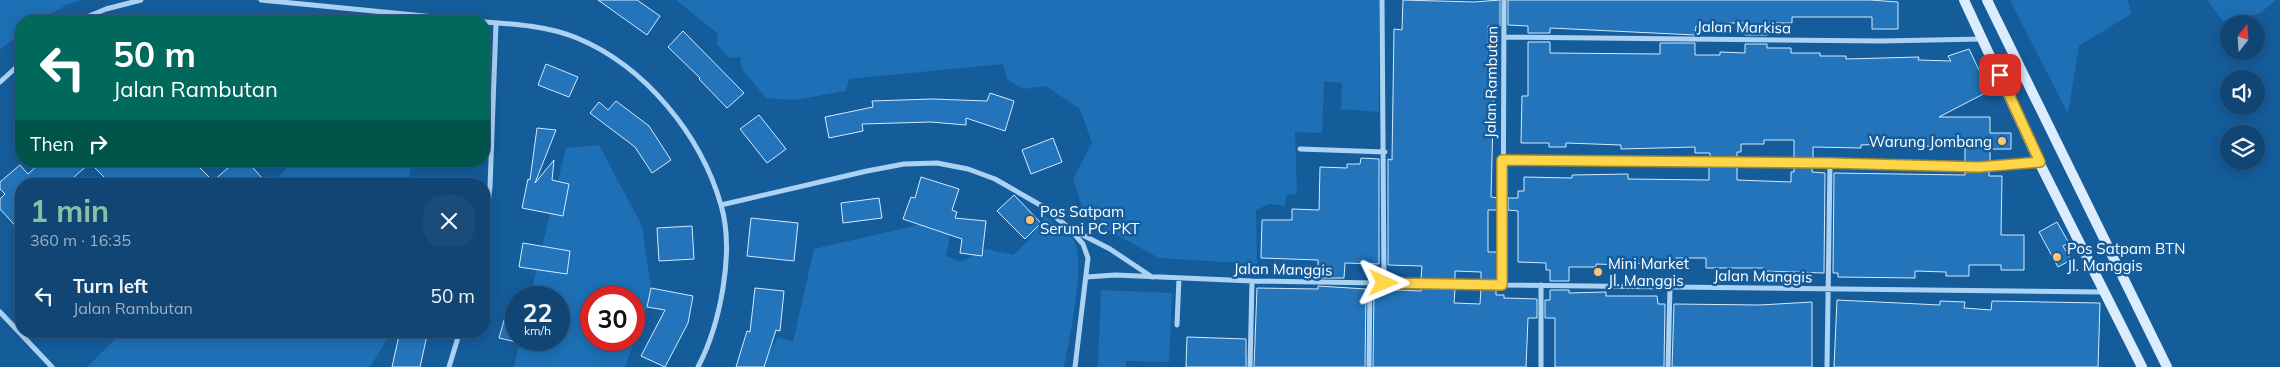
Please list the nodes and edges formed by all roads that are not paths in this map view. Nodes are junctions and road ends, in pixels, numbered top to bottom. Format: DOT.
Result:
graph roads {
  1 [pos="141,0"];
  2 [pos="261,0"];
  3 [pos="1382,0"];
  4 [pos="1504,0"];
  5 [pos="1964,0"];
  6 [pos="1987,0"];
  7 [pos="315,2"];
  8 [pos="92,15"];
  9 [pos="425,15"];
  10 [pos="490,22"];
  11 [pos="496,23"];
  12 [pos="1505,38"];
  13 [pos="1984,40"];
  14 [pos="15,68"];
  15 [pos="0,82"];
  16 [pos="1300,150"];
  17 [pos="1385,152"];
  18 [pos="1502,160"];
  19 [pos="2040,162"];
  20 [pos="1830,163"];
  21 [pos="490,178"];
  22 [pos="721,205"];
  23 [pos="1069,228"];
  24 [pos="1087,276"];
  25 [pos="1152,277"];
  26 [pos="1179,278"];
  27 [pos="1252,281"];
  28 [pos="1370,283"];
  29 [pos="1384,283"];
  30 [pos="1502,285"];
  31 [pos="1541,285"];
  32 [pos="1670,287"];
  33 [pos="1829,289"];
  34 [pos="2104,292"];
  35 [pos="0,312"];
  36 [pos="1177,325"];
  37 [pos="15,328"];
  38 [pos="25,338"];
  39 [pos="458,338"];
  40 [pos="52,367"];
  41 [pos="449,367"];
  42 [pos="698,367"];
  43 [pos="1075,367"];
  44 [pos="1250,367"];
  45 [pos="1369,367"];
  46 [pos="1541,367"];
  47 [pos="1668,367"];
  48 [pos="1827,367"];
  49 [pos="2142,367"];
  50 [pos="2167,367"];
  1 -- 8 [label="street"];
  2 -- 7 [label="street"];
  3 -- 17 [label="street"];
  4 -- 12 [label="street, Jalan Rambutan"];
  5 -- 13 [label="street"];
  6 -- 50 [label="street"];
  7 -- 9 [label="street"];
  10 -- 11 [label="street"];
  11 -- 21 [label="street"];
  11 -- 22 [label="street"];
  12 -- 13 [label="street, Jalan Markisa"];
  12 -- 18 [label="street, Jalan Rambutan"];
  13 -- 19 [label="street"];
  14 -- 15 [label="street"];
  16 -- 17 [label="street"];
  17 -- 29 [label="street"];
  18 -- 20 [label="street"];
  18 -- 30 [label="street, Jalan Rambutan"];
  19 -- 20 [label="street"];
  19 -- 34 [label="street"];
  20 -- 33 [label="street"];
  22 -- 23 [label="street"];
  22 -- 42 [label="street"];
  23 -- 24 [label="street"];
  23 -- 25 [label="street"];
  24 -- 25 [label="street, Jalan Manggis"];
  24 -- 43 [label="street"];
  25 -- 26 [label="street, Jalan Manggis"];
  26 -- 27 [label="street, Jalan Manggis"];
  26 -- 36 [label="street"];
  27 -- 28 [label="street, Jalan Manggis"];
  27 -- 44 [label="street"];
  28 -- 29 [label="street, Jalan Manggis"];
  28 -- 45 [label="street"];
  29 -- 30 [label="street, Jalan Manggis"];
  30 -- 31 [label="street, Jalan Manggis"];
  31 -- 32 [label="street, Jalan Manggis"];
  31 -- 46 [label="street"];
  32 -- 33 [label="street, Jalan Manggis"];
  32 -- 47 [label="street"];
  33 -- 34 [label="street, Jalan Manggis"];
  33 -- 48 [label="street"];
  34 -- 49 [label="street"];
  35 -- 37 [label="street"];
  38 -- 40 [label="street"];
  39 -- 41 [label="street"];
}
